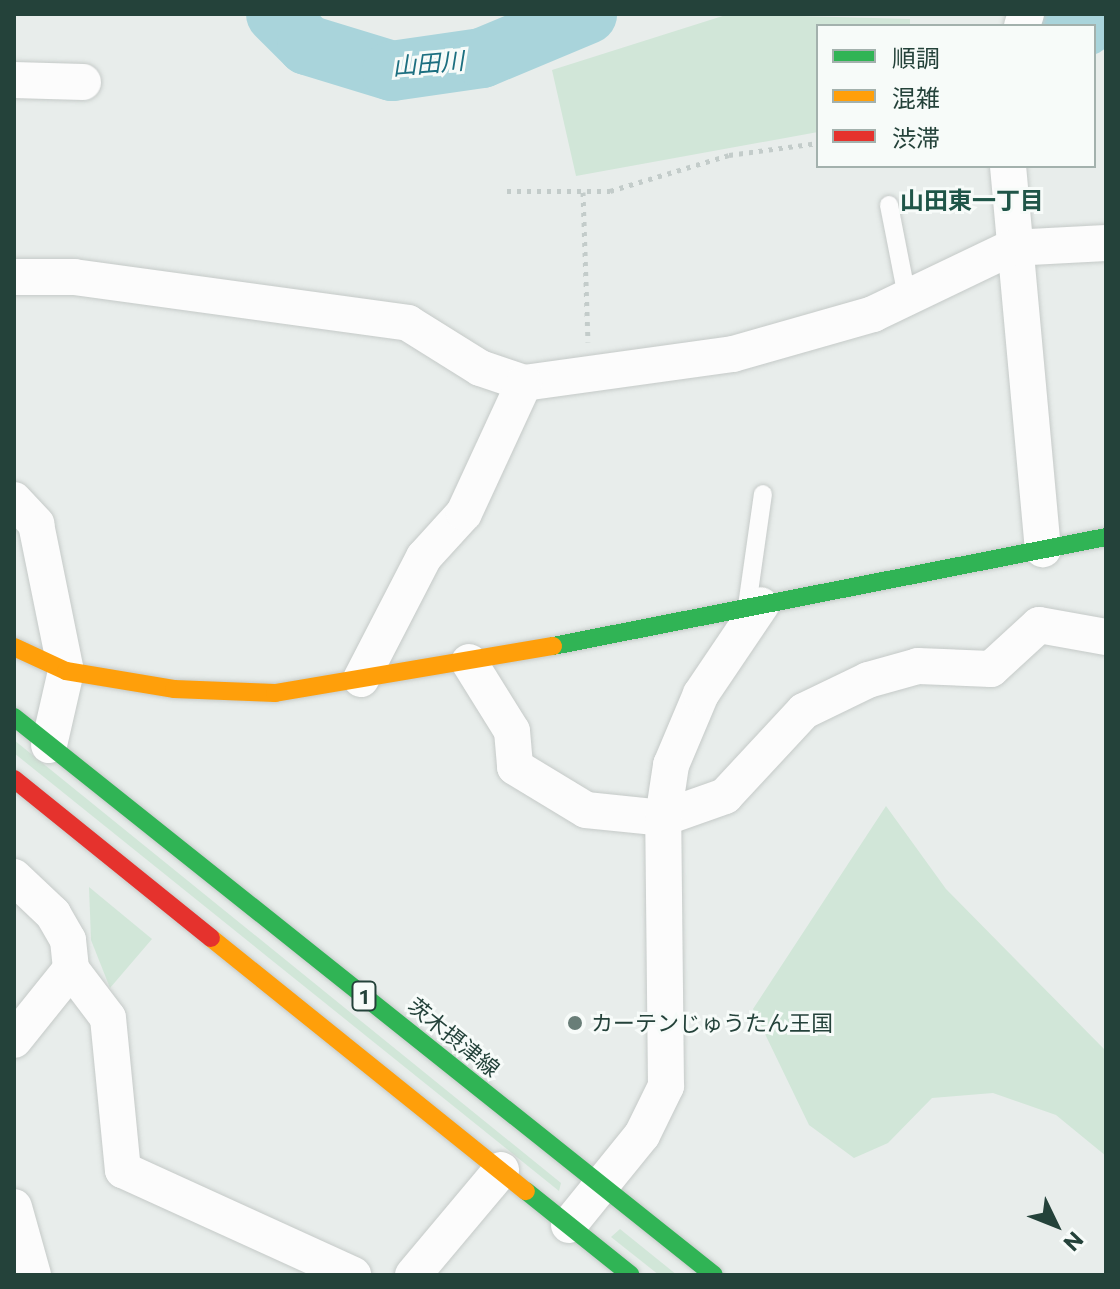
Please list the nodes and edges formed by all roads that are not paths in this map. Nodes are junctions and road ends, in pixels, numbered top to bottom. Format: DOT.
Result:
graph roads {
  1 [pos="14,80"];
  2 [pos="83,82"];
  3 [pos="1008,168"];
  4 [pos="889,205"];
  5 [pos="1106,243"];
  6 [pos="1011,248"];
  7 [pos="14,277"];
  8 [pos="907,297"];
  9 [pos="524,383"];
  10 [pos="763,494"];
  11 [pos="14,500"];
  12 [pos="1106,537"];
  13 [pos="1043,549"];
  14 [pos="754,606"];
  15 [pos="1106,637"];
  16 [pos="14,647"];
  17 [pos="469,662"];
  18 [pos="66,671"];
  19 [pos="361,679"];
  20 [pos="14,717"];
  21 [pos="49,745"];
  22 [pos="14,779"];
  23 [pos="663,818"];
  24 [pos="14,877"];
  25 [pos="71,969"];
  26 [pos="14,1040"];
  27 [pos="501,1170"];
  28 [pos="602,1185"];
  29 [pos="14,1207"];
  30 [pos="569,1225"];
  31 [pos="33,1275"];
  32 [pos="353,1275"];
  33 [pos="413,1275"];
  34 [pos="631,1275"];
  35 [pos="714,1275"];
  1 -- 2 [label="street"];
  3 -- 6 [label="street"];
  4 -- 8 [label="lane"];
  5 -- 6 [label="street"];
  6 -- 8 [label="street"];
  6 -- 13 [label="street"];
  7 -- 9 [label="street"];
  8 -- 9 [label="street"];
  9 -- 19 [label="street"];
  10 -- 14 [label="lane"];
  11 -- 18 [label="street"];
  12 -- 13 [label="main road"];
  13 -- 14 [label="main road"];
  14 -- 17 [label="main road"];
  14 -- 23 [label="street"];
  15 -- 23 [label="street"];
  16 -- 18 [label="main road"];
  17 -- 19 [label="main road"];
  17 -- 23 [label="street"];
  18 -- 19 [label="main road"];
  18 -- 21 [label="street"];
  20 -- 21 [label="main road, 茨木摂津線 / 1"];
  21 -- 28 [label="main road, 茨木摂津線 / 1"];
  22 -- 27 [label="main road, 1"];
  23 -- 28 [label="street"];
  24 -- 25 [label="street"];
  25 -- 26 [label="street"];
  25 -- 32 [label="street"];
  27 -- 30 [label="main road, 1"];
  27 -- 33 [label="street"];
  28 -- 30 [label="street"];
  28 -- 35 [label="main road, 茨木摂津線 / 1"];
  29 -- 31 [label="street"];
  30 -- 34 [label="main road, 1"];
}
